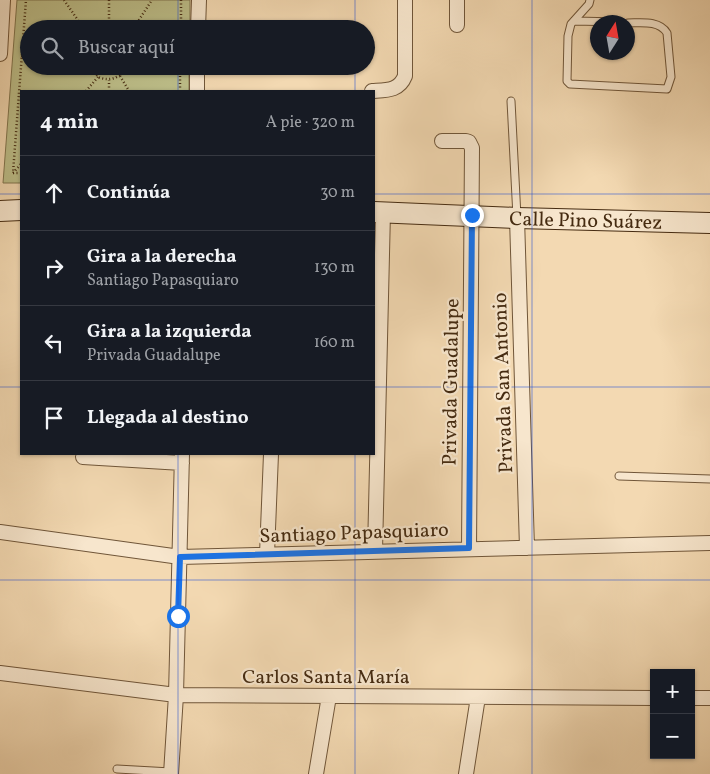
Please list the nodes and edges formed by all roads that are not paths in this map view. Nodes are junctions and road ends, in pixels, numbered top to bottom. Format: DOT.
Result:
graph roads {
  1 [pos="3,0"];
  2 [pos="198,0"];
  3 [pos="405,0"];
  4 [pos="457,0"];
  5 [pos="590,0"];
  6 [pos="198,20"];
  7 [pos="574,20"];
  8 [pos="590,21"];
  9 [pos="635,23"];
  10 [pos="457,24"];
  11 [pos="0,54"];
  12 [pos="197,75"];
  13 [pos="197,90"];
  14 [pos="375,91"];
  15 [pos="511,101"];
  16 [pos="442,141"];
  17 [pos="20,210"];
  18 [pos="0,212"];
  19 [pos="379,212"];
  20 [pos="472,215"];
  21 [pos="516,218"];
  22 [pos="710,223"];
  23 [pos="271,455"];
  24 [pos="83,457"];
  25 [pos="182,459"];
  26 [pos="619,476"];
  27 [pos="710,480"];
  28 [pos="0,532"];
  29 [pos="710,543"];
  30 [pos="469,548"];
  31 [pos="527,548"];
  32 [pos="375,551"];
  33 [pos="267,554"];
  34 [pos="180,557"];
  35 [pos="0,673"];
  36 [pos="176,695"];
  37 [pos="329,696"];
  38 [pos="478,697"];
  39 [pos="650,698"];
  40 [pos="695,698"];
  41 [pos="710,698"];
  42 [pos="117,769"];
  43 [pos="171,773"];
  44 [pos="316,774"];
  45 [pos="466,774"];
  1 -- 11 [label="street"];
  2 -- 6 [label="street"];
  3 -- 14 [label="street"];
  4 -- 10 [label="street"];
  5 -- 7 [label="lane"];
  7 -- 8 [label="lane"];
  7 -- 9 [label="lane"];
  12 -- 13 [label="street"];
  15 -- 21 [label="lane"];
  16 -- 20 [label="street, Privada Guadalupe"];
  17 -- 18 [label="street"];
  19 -- 20 [label="street, Calle Pino Suárez"];
  19 -- 32 [label="street"];
  20 -- 21 [label="street, Calle Pino Suárez"];
  20 -- 30 [label="street, Privada Guadalupe"];
  21 -- 22 [label="street, Calle Pino Suárez"];
  21 -- 31 [label="street, Privada San Antonio"];
  23 -- 33 [label="street"];
  24 -- 25 [label="street"];
  25 -- 34 [label="street"];
  26 -- 27 [label="lane"];
  28 -- 34 [label="street, Santiago Papasquiaro"];
  29 -- 31 [label="street, Santiago Papasquiaro"];
  30 -- 31 [label="street, Santiago Papasquiaro"];
  30 -- 32 [label="street, Santiago Papasquiaro"];
  32 -- 33 [label="street, Santiago Papasquiaro"];
  33 -- 34 [label="street, Santiago Papasquiaro"];
  34 -- 36 [label="street"];
  35 -- 36 [label="street, Carlos Santa María"];
  36 -- 37 [label="street, Carlos Santa María"];
  36 -- 43 [label="street"];
  37 -- 38 [label="street, Carlos Santa María"];
  37 -- 44 [label="street"];
  38 -- 39 [label="street, Carlos Santa María"];
  38 -- 45 [label="street"];
  40 -- 41 [label="street"];
  42 -- 43 [label="lane"];
}
